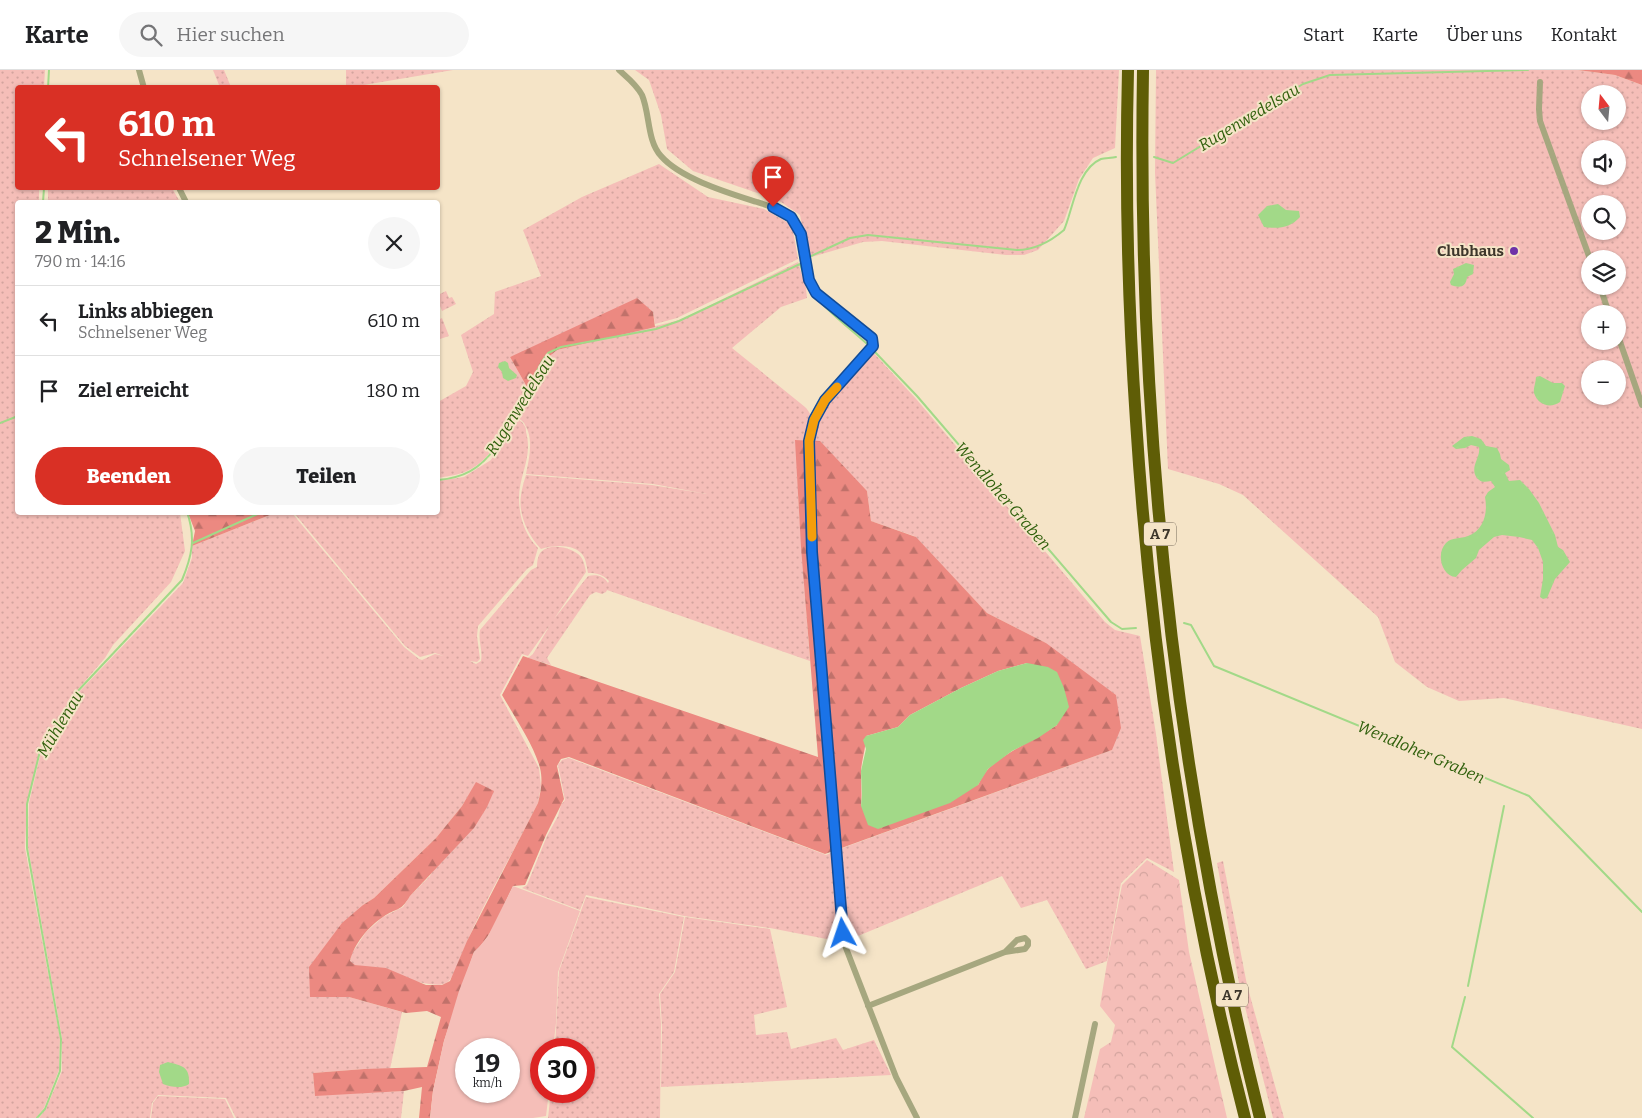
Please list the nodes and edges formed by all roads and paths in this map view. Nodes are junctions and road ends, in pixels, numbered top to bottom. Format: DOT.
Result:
graph roads {
  1 [pos="139,70"];
  2 [pos="619,70"];
  3 [pos="1128,70"];
  4 [pos="1143,70"];
  5 [pos="1540,82"];
  6 [pos="143,85"];
  7 [pos="1587,250"];
  8 [pos="1623,350"];
  9 [pos="1642,405"];
  10 [pos="1005,952"];
  11 [pos="868,1006"];
  12 [pos="1095,1024"];
  13 [pos="917,1118"];
  14 [pos="1074,1118"];
  15 [pos="1245,1118"];
  16 [pos="1260,1118"];
  1 -- 6 [label="street"];
  2 -- 11 [label="street"];
  3 -- 15 [label="highway, A 7"];
  4 -- 16 [label="highway, A 7"];
  5 -- 7 [label="street"];
  8 -- 9 [label="street"];
  10 -- 11 [label="street"];
  11 -- 13 [label="street"];
  12 -- 14 [label="street"];
}
